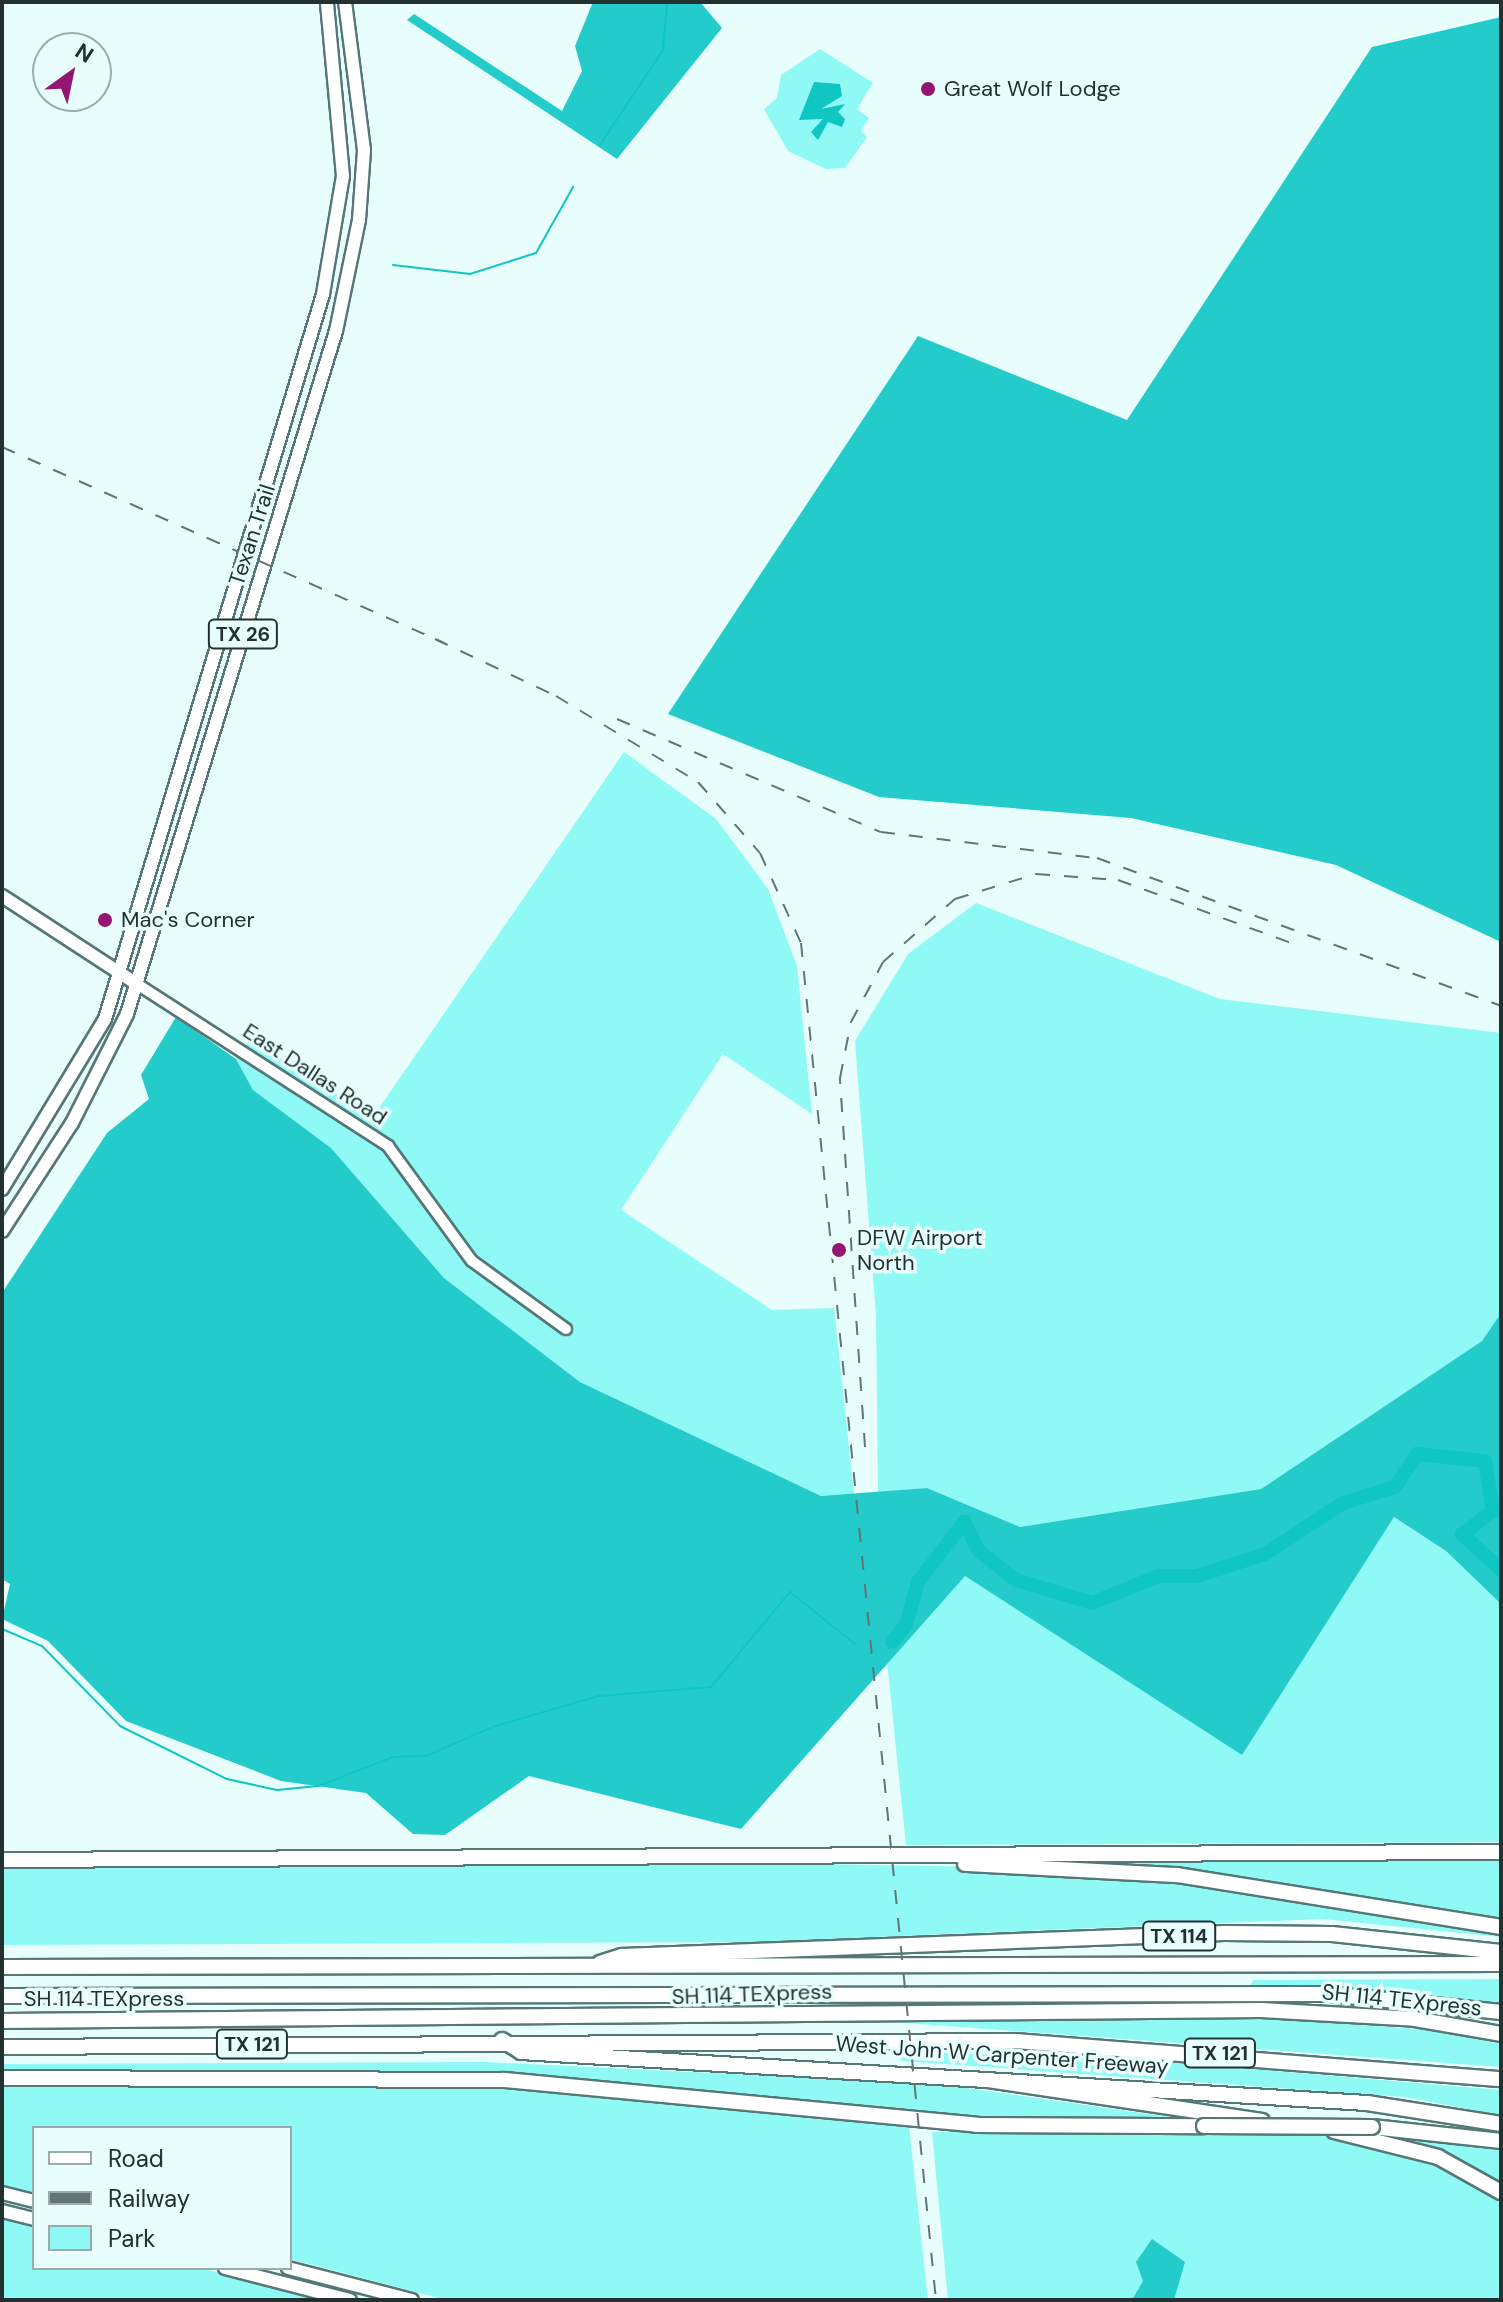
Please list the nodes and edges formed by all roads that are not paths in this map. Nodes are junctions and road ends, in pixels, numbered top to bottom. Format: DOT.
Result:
graph roads {
  1 [pos="327,2"];
  2 [pos="345,2"];
  3 [pos="340,218"];
  4 [pos="359,220"];
  5 [pos="2,896"];
  6 [pos="120,973"];
  7 [pos="137,984"];
  8 [pos="44,1128"];
  9 [pos="62,1140"];
  10 [pos="2,1189"];
  11 [pos="2,1231"];
  12 [pos="566,1329"];
  13 [pos="1501,1852"];
  14 [pos="765,1856"];
  15 [pos="2,1860"];
  16 [pos="1501,1927"];
  17 [pos="1499,1956"];
  18 [pos="2,1967"];
  19 [pos="589,1967"];
  20 [pos="2,1996"];
  21 [pos="1501,2012"];
  22 [pos="2,2021"];
  23 [pos="1501,2034"];
  24 [pos="502,2040"];
  25 [pos="2,2047"];
  26 [pos="983,2077"];
  27 [pos="2,2078"];
  28 [pos="1501,2079"];
  29 [pos="1501,2124"];
  30 [pos="1501,2141"];
  31 [pos="1501,2192"];
  32 [pos="2,2193"];
  33 [pos="32,2200"];
  34 [pos="2,2211"];
  35 [pos="32,2218"];
  36 [pos="292,2269"];
  37 [pos="233,2270"];
  38 [pos="350,2300"];
  39 [pos="412,2300"];
  1 -- 3 [label="main road, Texan Trail / TX 26"];
  2 -- 4 [label="main road, Texan Trail / TX 26"];
  3 -- 4 [label="main road"];
  3 -- 6 [label="main road, Texan Trail / TX 26"];
  4 -- 7 [label="main road, Texan Trail / TX 26"];
  5 -- 6 [label="main road, East Dallas Road"];
  6 -- 7 [label="main road, East Dallas Road"];
  6 -- 8 [label="main road, Texan Trail / TX 26"];
  7 -- 9 [label="main road, Texan Trail / TX 26"];
  7 -- 12 [label="street, East Dallas Road"];
  8 -- 9 [label="main road"];
  8 -- 10 [label="main road, Texan Trail / TX 26"];
  9 -- 11 [label="main road, Texan Trail / TX 26"];
  13 -- 14 [label="highway"];
  14 -- 15 [label="highway"];
  14 -- 16 [label="highway"];
  17 -- 19 [label="highway"];
  17 -- 19 [label="highway, TX 114"];
  18 -- 19 [label="highway"];
  20 -- 21 [label="highway, SH 114 TEXpress"];
  22 -- 23 [label="highway, SH 114 TEXpress"];
  24 -- 25 [label="highway, TX 121"];
  24 -- 26 [label="highway, West John W Carpenter Freeway"];
  24 -- 28 [label="highway, TX 121"];
  26 -- 29 [label="highway, West John W Carpenter Freeway"];
  26 -- 31 [label="highway"];
  27 -- 30 [label="highway, bridge"];
  32 -- 33 [label="main road"];
  34 -- 35 [label="main road"];
  36 -- 39 [label="main road"];
  37 -- 38 [label="main road"];
}
